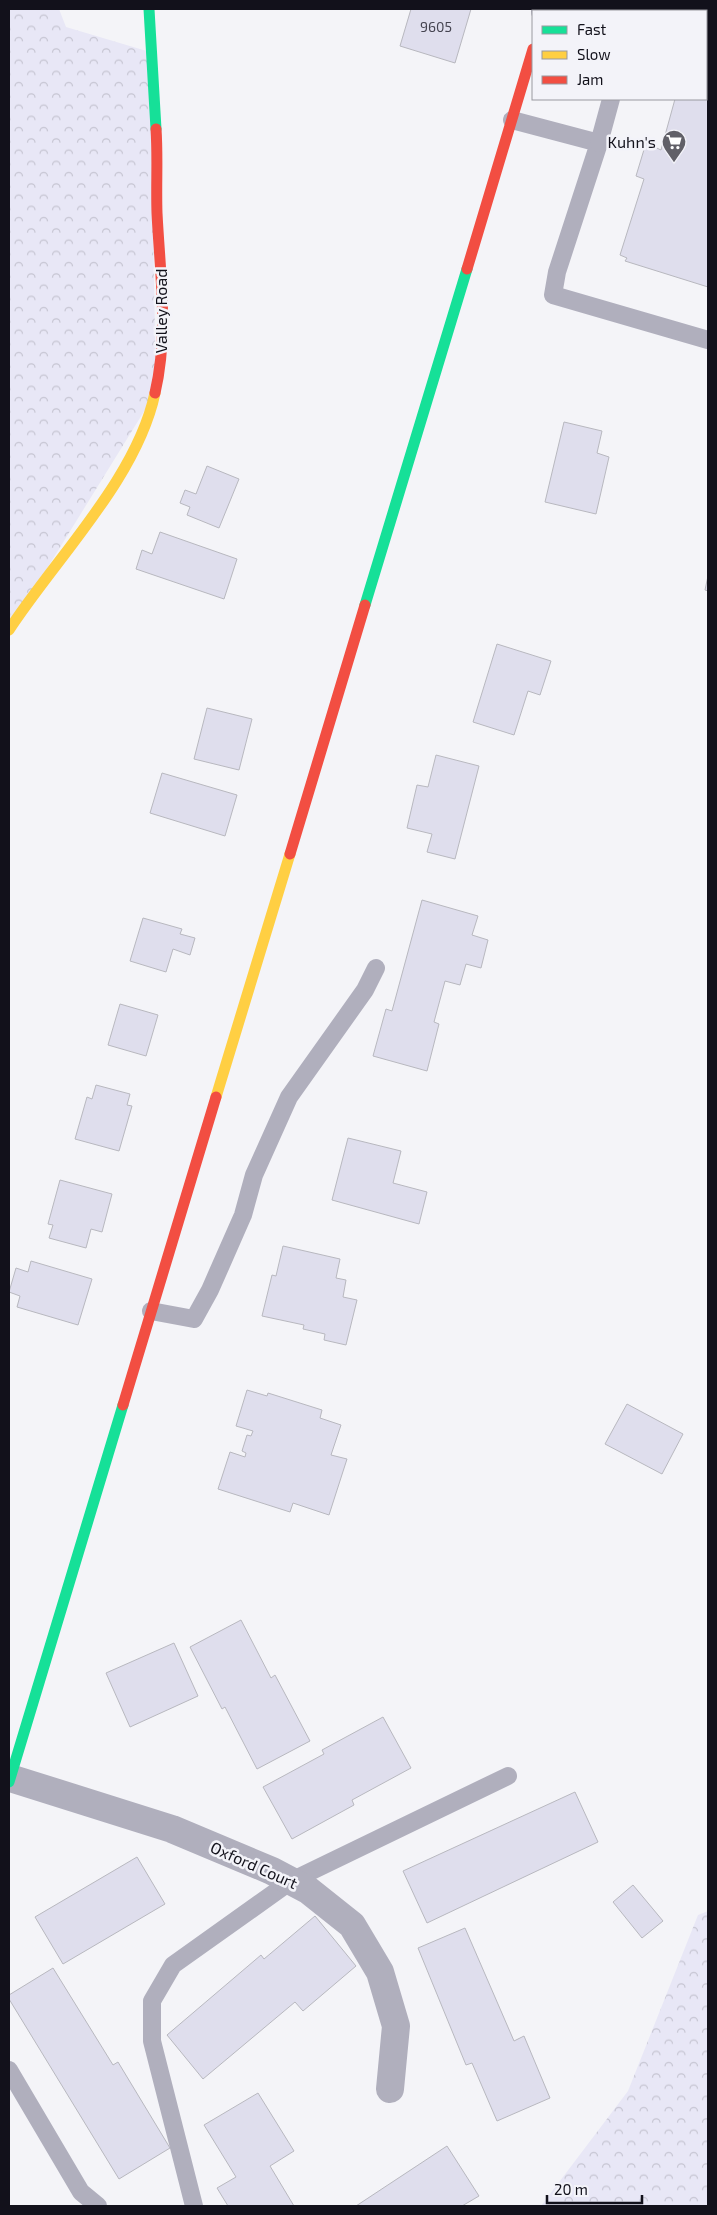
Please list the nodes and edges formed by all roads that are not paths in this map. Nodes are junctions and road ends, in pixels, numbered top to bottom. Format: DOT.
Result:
graph roads {
  1 [pos="149,9"];
  2 [pos="532,52"];
  3 [pos="611,100"];
  4 [pos="512,120"];
  5 [pos="599,142"];
  6 [pos="708,340"];
  7 [pos="9,630"];
  8 [pos="376,968"];
  9 [pos="152,1311"];
  10 [pos="508,1776"];
  11 [pos="9,1780"];
  12 [pos="292,1881"];
  13 [pos="9,2070"];
  14 [pos="390,2088"];
  15 [pos="98,2206"];
  16 [pos="194,2206"];
  1 -- 7 [label="street, Valley Road"];
  2 -- 4 [label="street"];
  3 -- 5 [label="lane"];
  4 -- 5 [label="lane"];
  4 -- 9 [label="street"];
  5 -- 6 [label="lane"];
  8 -- 9 [label="lane"];
  9 -- 11 [label="street"];
  10 -- 12 [label="lane"];
  11 -- 12 [label="street, Oxford Court"];
  12 -- 14 [label="street, Oxford Court"];
  12 -- 16 [label="lane"];
  13 -- 15 [label="lane"];
}
